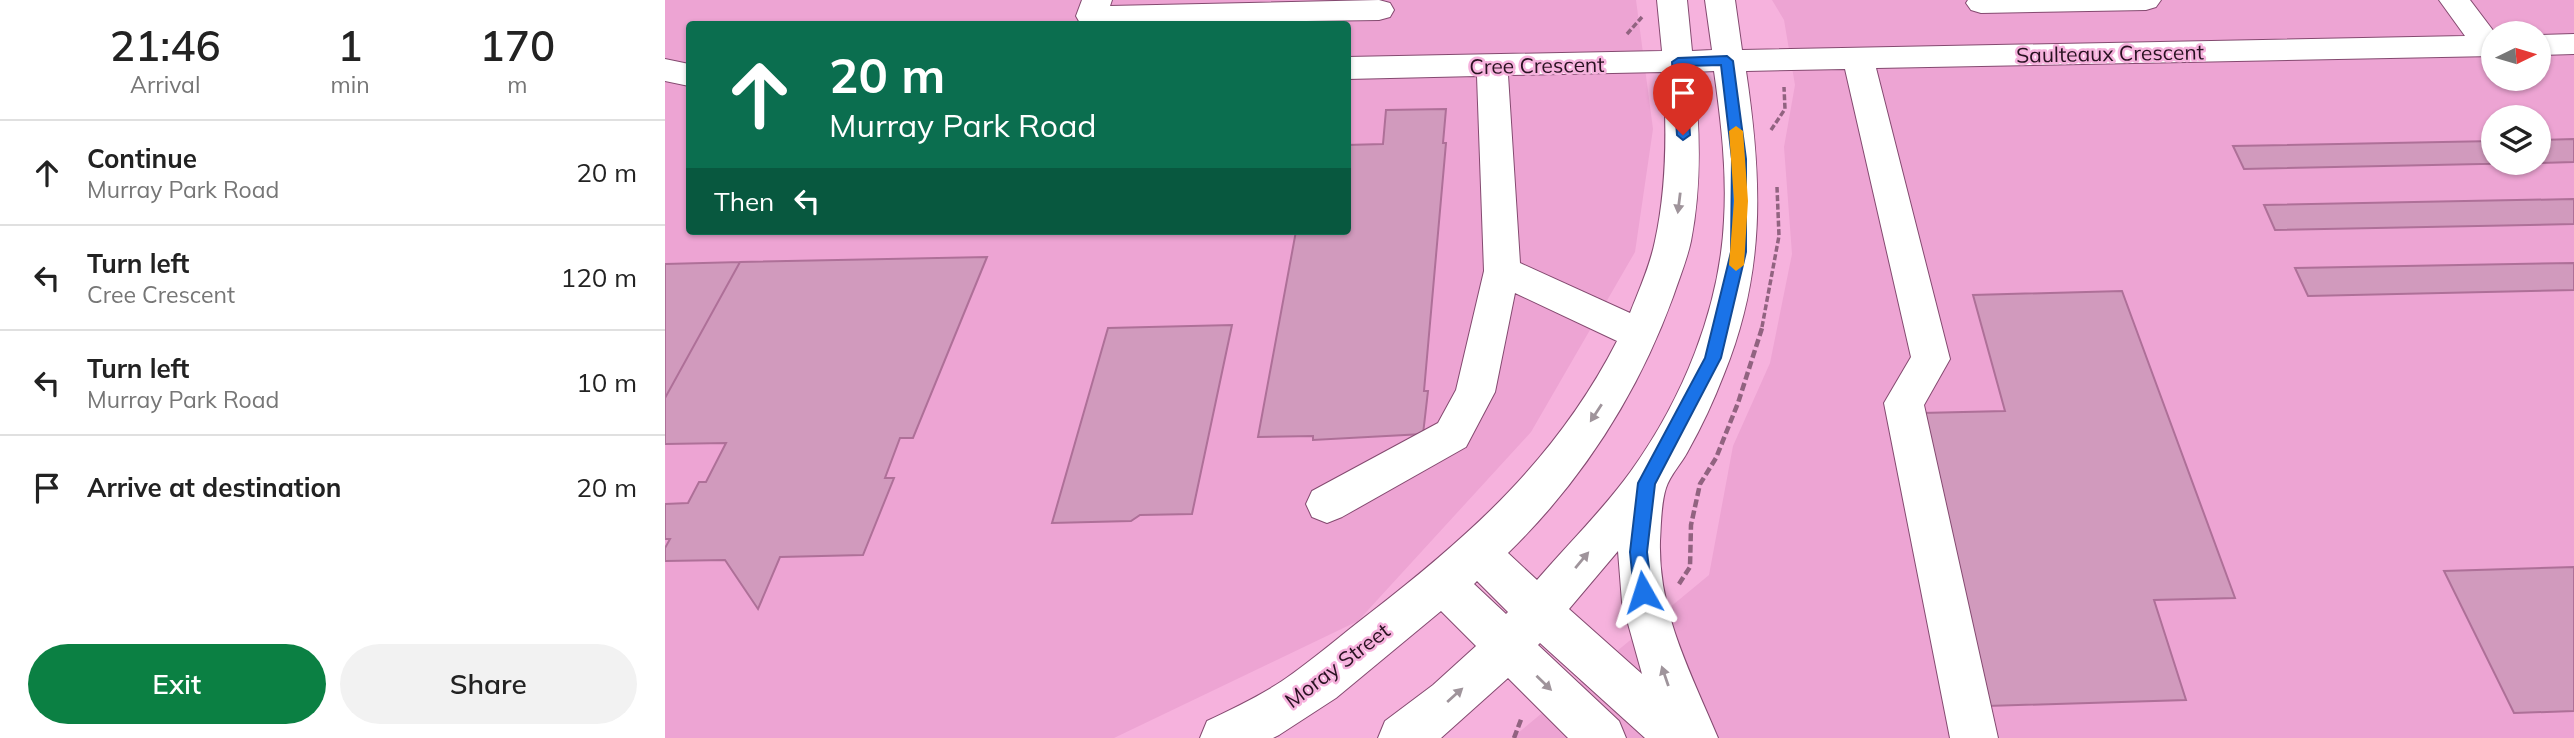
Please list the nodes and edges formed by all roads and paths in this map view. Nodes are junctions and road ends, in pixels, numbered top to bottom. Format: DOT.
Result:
graph roads {
  1 [pos="1097,0"];
  2 [pos="1720,0"];
  3 [pos="2146,0"];
  4 [pos="2454,0"];
  5 [pos="1659,4"];
  6 [pos="1981,4"];
  7 [pos="1158,21"];
  8 [pos="2481,34"];
  9 [pos="1351,36"];
  10 [pos="1371,37"];
  11 [pos="1623,38"];
  12 [pos="2574,44"];
  13 [pos="2551,45"];
  14 [pos="2481,46"];
  15 [pos="1858,58"];
  16 [pos="1727,61"];
  17 [pos="1678,62"];
  18 [pos="1492,66"];
  19 [pos="665,69"];
  20 [pos="686,74"];
  21 [pos="1502,271"];
  22 [pos="1640,335"];
  23 [pos="1646,483"];
  24 [pos="1327,505"];
  25 [pos="1477,552"];
  26 [pos="1443,583"];
  27 [pos="1539,612"];
  28 [pos="1507,647"];
  29 [pos="1224,738"];
  30 [pos="1402,738"];
  31 [pos="1602,738"];
  32 [pos="1680,738"];
  33 [pos="1694,738"];
  34 [pos="1974,738"];
  1 -- 7 [label="street, Cree Crescent"];
  2 -- 16 [label="street"];
  3 -- 6 [label="street"];
  4 -- 8 [label="street"];
  5 -- 11 [label="path"];
  5 -- 17 [label="street, Moray Street"];
  9 -- 10 [label="street, Cree Crescent"];
  10 -- 18 [label="street, Cree Crescent"];
  12 -- 13 [label="street"];
  14 -- 15 [label="street, Saulteaux Crescent"];
  15 -- 16 [label="street, Saulteaux Crescent"];
  15 -- 34 [label="street"];
  16 -- 17 [label="street, Cree Crescent"];
  16 -- 23 [label="street"];
  17 -- 18 [label="street, Cree Crescent"];
  17 -- 22 [label="street, Moray Street, one-way"];
  18 -- 21 [label="street"];
  19 -- 20 [label="street"];
  21 -- 22 [label="street"];
  21 -- 24 [label="street"];
  22 -- 25 [label="street, Moray Street, one-way"];
  27 -- 23 [label="street, one-way"];
  33 -- 23 [label="street, one-way"];
  25 -- 26 [label="street, Moray Street"];
  25 -- 27 [label="street"];
  26 -- 28 [label="street"];
  26 -- 29 [label="street, Moray Street"];
  27 -- 28 [label="street"];
  27 -- 32 [label="street"];
  30 -- 28 [label="street, one-way"];
  28 -- 31 [label="street, one-way"];
}
